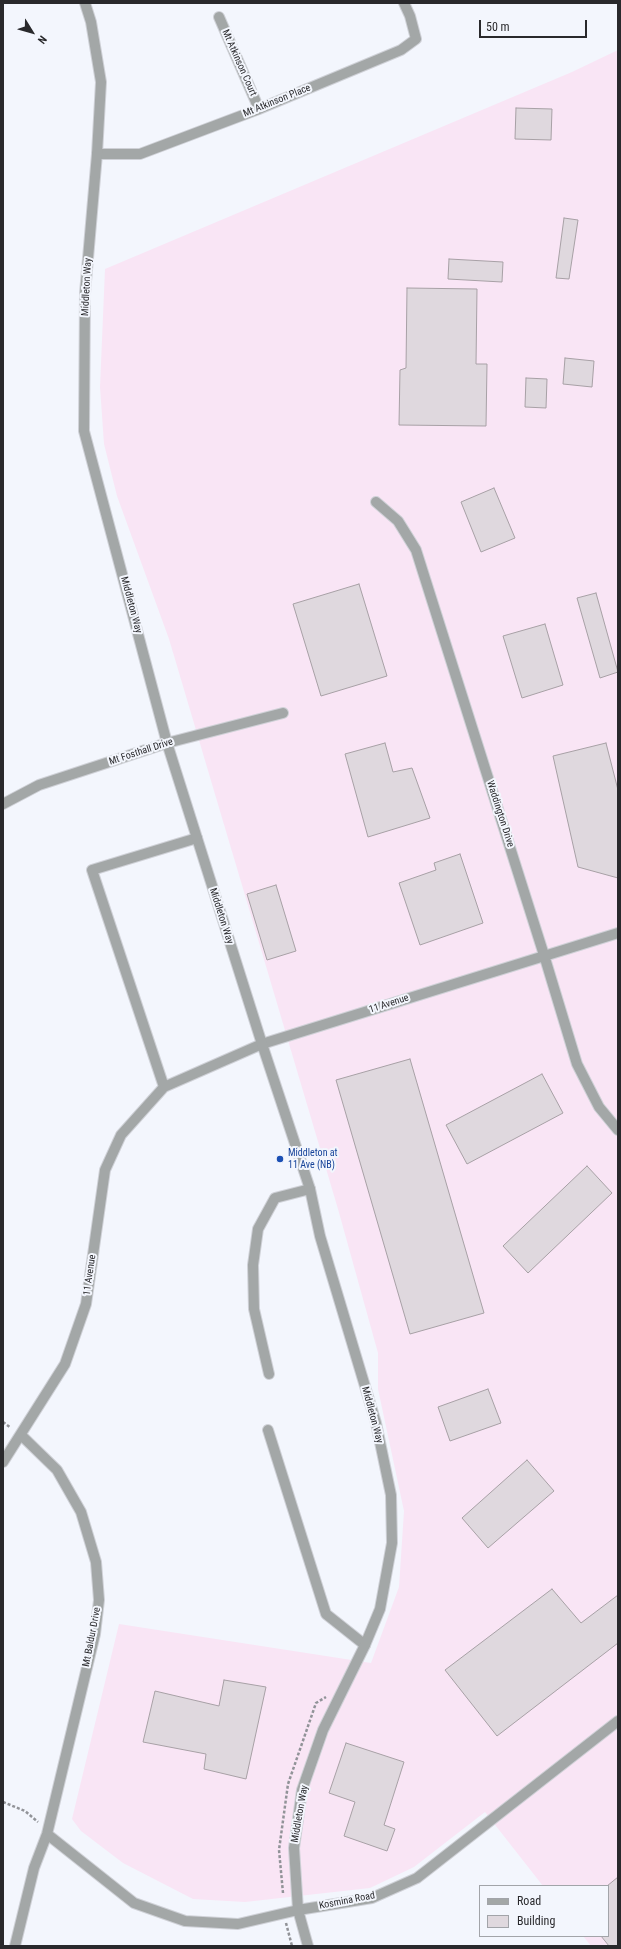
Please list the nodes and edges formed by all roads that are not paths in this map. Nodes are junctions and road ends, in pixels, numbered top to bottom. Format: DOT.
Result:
graph roads {
  1 [pos="85,3"];
  2 [pos="404,3"];
  3 [pos="219,17"];
  4 [pos="259,109"];
  5 [pos="97,154"];
  6 [pos="376,502"];
  7 [pos="283,713"];
  8 [pos="168,743"];
  9 [pos="3,804"];
  10 [pos="196,838"];
  11 [pos="618,933"];
  12 [pos="544,955"];
  13 [pos="262,1044"];
  14 [pos="164,1087"];
  15 [pos="618,1130"];
  16 [pos="310,1189"];
  17 [pos="269,1374"];
  18 [pos="268,1430"];
  19 [pos="20,1435"];
  20 [pos="3,1462"];
  21 [pos="365,1645"];
  22 [pos="618,1721"];
  23 [pos="46,1834"];
  24 [pos="298,1910"];
  25 [pos="15,1946"];
  26 [pos="308,1946"];
  1 -- 5 [label="street, Middleton Way"];
  2 -- 4 [label="street, Mt Atkinson Place"];
  3 -- 4 [label="street, Mt Atkinson Court"];
  4 -- 5 [label="street, Mt Atkinson Place"];
  5 -- 8 [label="street, Middleton Way"];
  6 -- 12 [label="street, Waddington Drive"];
  7 -- 8 [label="street, Mt Fosthall Drive"];
  8 -- 9 [label="street, Mt Fosthall Drive"];
  8 -- 10 [label="street, Middleton Way"];
  10 -- 13 [label="street, Middleton Way"];
  10 -- 14 [label="street"];
  11 -- 12 [label="street, 11 Avenue"];
  12 -- 13 [label="street, 11 Avenue"];
  12 -- 15 [label="street, Waddington Drive"];
  13 -- 14 [label="street, 11 Avenue"];
  13 -- 16 [label="street, Middleton Way"];
  14 -- 19 [label="street, 11 Avenue"];
  16 -- 17 [label="street"];
  16 -- 21 [label="street, Middleton Way"];
  18 -- 21 [label="street"];
  19 -- 20 [label="street, 11 Avenue"];
  19 -- 23 [label="street, Mt Baldur Drive"];
  21 -- 24 [label="street, Middleton Way"];
  22 -- 24 [label="street, Kosmina Road"];
  23 -- 24 [label="street, Kosmina Road"];
  23 -- 25 [label="street, Mt Baldur Drive"];
  24 -- 26 [label="street, Middleton Way"];
}
